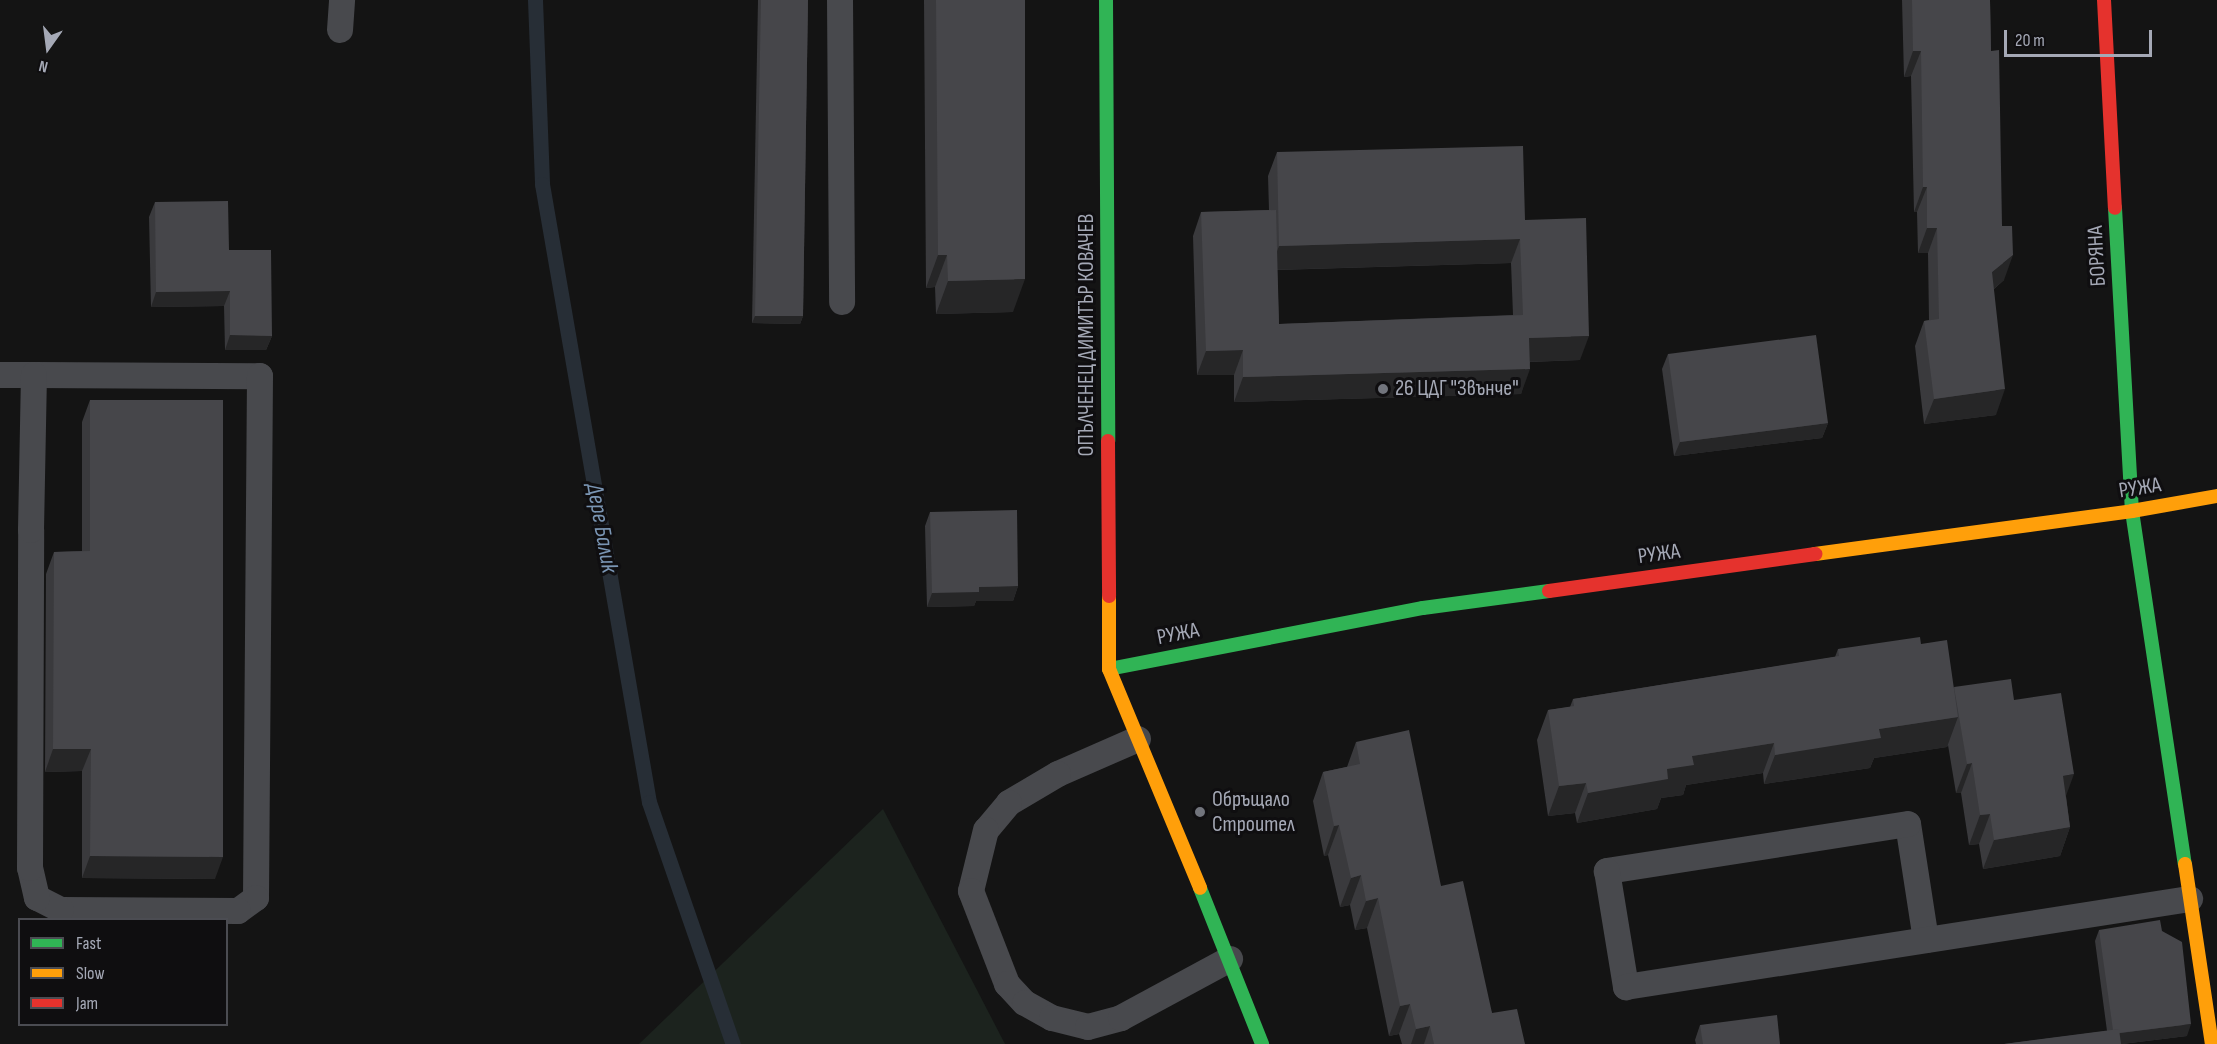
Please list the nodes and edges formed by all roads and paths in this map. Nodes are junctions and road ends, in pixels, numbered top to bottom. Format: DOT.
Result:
graph roads {
  1 [pos="342,0"];
  2 [pos="840,0"];
  3 [pos="1106,0"];
  4 [pos="2104,0"];
  5 [pos="340,30"];
  6 [pos="842,302"];
  7 [pos="0,375"];
  8 [pos="34,375"];
  9 [pos="2217,496"];
  10 [pos="2132,510"];
  11 [pos="1109,669"];
  12 [pos="1138,739"];
  13 [pos="2190,899"];
  14 [pos="1926,940"];
  15 [pos="1230,959"];
  16 [pos="1262,1044"];
  17 [pos="2212,1044"];
  1 -- 5 [label="lane"];
  2 -- 6 [label="lane"];
  3 -- 11 [label="street, ОПЪЛЧЕНЕЦ ДИМИТЪР КОВАЧЕВ"];
  4 -- 10 [label="street, БОРЯНА"];
  7 -- 8 [label="lane"];
  8 -- 8 [label="lane"];
  9 -- 10 [label="street, РУЖА"];
  10 -- 11 [label="street, РУЖА"];
  10 -- 13 [label="street, БОРЯНА"];
  11 -- 12 [label="street"];
  12 -- 15 [label="street"];
  12 -- 15 [label="lane"];
  13 -- 14 [label="lane"];
  13 -- 17 [label="street, БОРЯНА"];
  14 -- 14 [label="lane"];
  15 -- 16 [label="street"];
}
